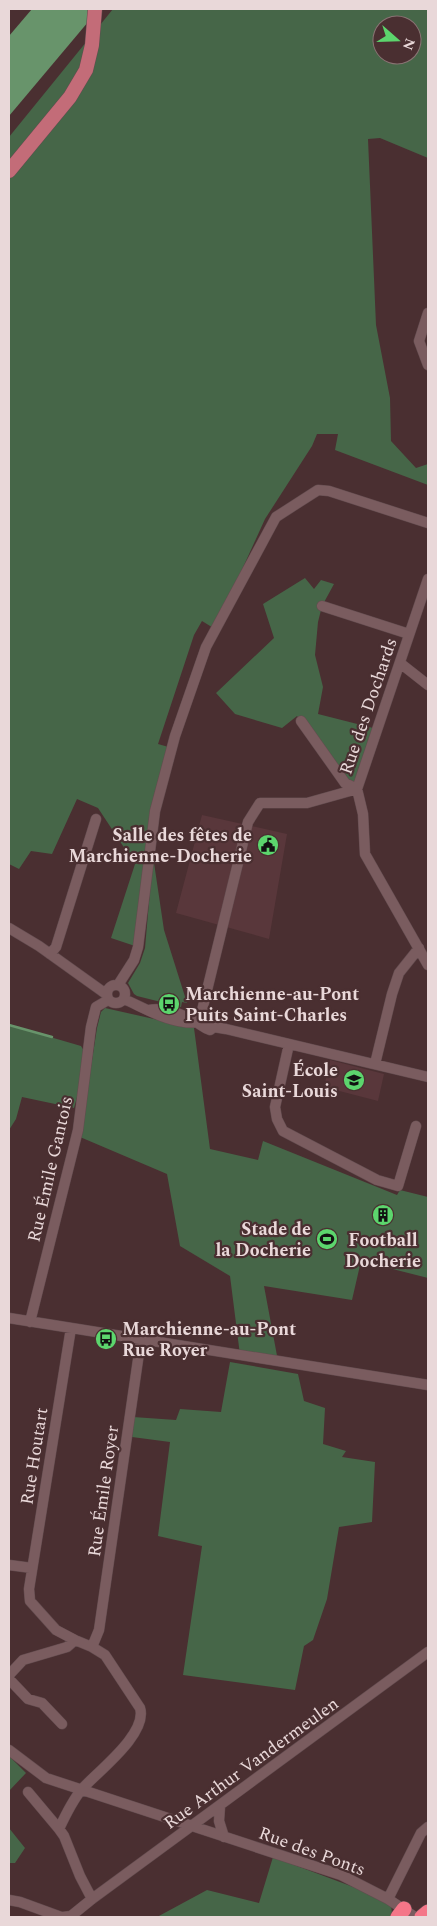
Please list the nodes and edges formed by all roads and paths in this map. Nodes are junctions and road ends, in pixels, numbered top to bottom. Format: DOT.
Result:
graph roads {
  1 [pos="95,9"];
  2 [pos="9,171"];
  3 [pos="428,313"];
  4 [pos="428,365"];
  5 [pos="428,523"];
  6 [pos="428,579"];
  7 [pos="322,606"];
  8 [pos="410,634"];
  9 [pos="400,663"];
  10 [pos="428,686"];
  11 [pos="301,721"];
  12 [pos="357,789"];
  13 [pos="96,819"];
  14 [pos="9,928"];
  15 [pos="419,948"];
  16 [pos="50,954"];
  17 [pos="428,964"];
  18 [pos="118,985"];
  19 [pos="107,997"];
  20 [pos="124,999"];
  21 [pos="199,1023"];
  22 [pos="289,1044"];
  23 [pos="375,1064"];
  24 [pos="428,1077"];
  25 [pos="416,1126"];
  26 [pos="9,1319"];
  27 [pos="30,1322"];
  28 [pos="71,1328"];
  29 [pos="141,1339"];
  30 [pos="428,1385"];
  31 [pos="9,1564"];
  32 [pos="32,1568"];
  33 [pos="75,1640"];
  34 [pos="92,1647"];
  35 [pos="428,1652"];
  36 [pos="9,1675"];
  37 [pos="9,1679"];
  38 [pos="62,1724"];
  39 [pos="9,1750"];
  40 [pos="81,1790"];
  41 [pos="28,1792"];
  42 [pos="220,1806"];
  43 [pos="192,1826"];
  44 [pos="428,1827"];
  45 [pos="59,1829"];
  46 [pos="224,1837"];
  47 [pos="92,1899"];
  48 [pos="388,1899"];
  49 [pos="9,1900"];
  50 [pos="428,1912"];
  51 [pos="406,1915"];
  52 [pos="62,1917"];
  53 [pos="422,1917"];
  1 -- 2 [label="main road"];
  3 -- 4 [label="street"];
  5 -- 18 [label="street"];
  6 -- 8 [label="street, Rue des Dochards"];
  7 -- 8 [label="street"];
  8 -- 9 [label="street, Rue des Dochards"];
  9 -- 10 [label="street"];
  9 -- 12 [label="street, Rue des Dochards"];
  11 -- 12 [label="street"];
  12 -- 15 [label="street"];
  12 -- 21 [label="street, Rue des Dochards"];
  13 -- 16 [label="street"];
  14 -- 16 [label="street"];
  15 -- 17 [label="street"];
  15 -- 23 [label="street"];
  16 -- 19 [label="street"];
  18 -- 19 [label="street"];
  18 -- 20 [label="street"];
  19 -- 20 [label="street"];
  19 -- 27 [label="street, Rue Émile Gantois"];
  20 -- 21 [label="street"];
  21 -- 22 [label="street"];
  22 -- 23 [label="street"];
  22 -- 25 [label="street"];
  23 -- 24 [label="street"];
  26 -- 27 [label="street"];
  27 -- 28 [label="street"];
  28 -- 29 [label="street"];
  28 -- 32 [label="street, Rue Houtart"];
  29 -- 30 [label="street"];
  29 -- 34 [label="street, Rue Émile Royer"];
  31 -- 32 [label="street"];
  32 -- 33 [label="street, Rue Houtart"];
  33 -- 34 [label="street, Rue Houtart"];
  33 -- 36 [label="street"];
  34 -- 40 [label="street, Rue Houtart"];
  35 -- 42 [label="street, Rue Arthur Vandermeulen"];
  37 -- 38 [label="street"];
  39 -- 40 [label="street, Rue des Ponts"];
  40 -- 43 [label="street, Rue des Ponts"];
  40 -- 45 [label="street"];
  41 -- 45 [label="street"];
  42 -- 43 [label="street, Rue Arthur Vandermeulen"];
  42 -- 46 [label="street"];
  43 -- 46 [label="street, Rue des Ponts"];
  43 -- 47 [label="street, Rue Arthur Vandermeulen"];
  44 -- 48 [label="street"];
  45 -- 47 [label="street"];
  46 -- 48 [label="street, Rue des Ponts"];
  47 -- 52 [label="street, Rue Arthur Vandermeulen"];
  48 -- 51 [label="street, Rue des Ponts"];
  49 -- 52 [label="street"];
  50 -- 53 [label="highway"];
}
